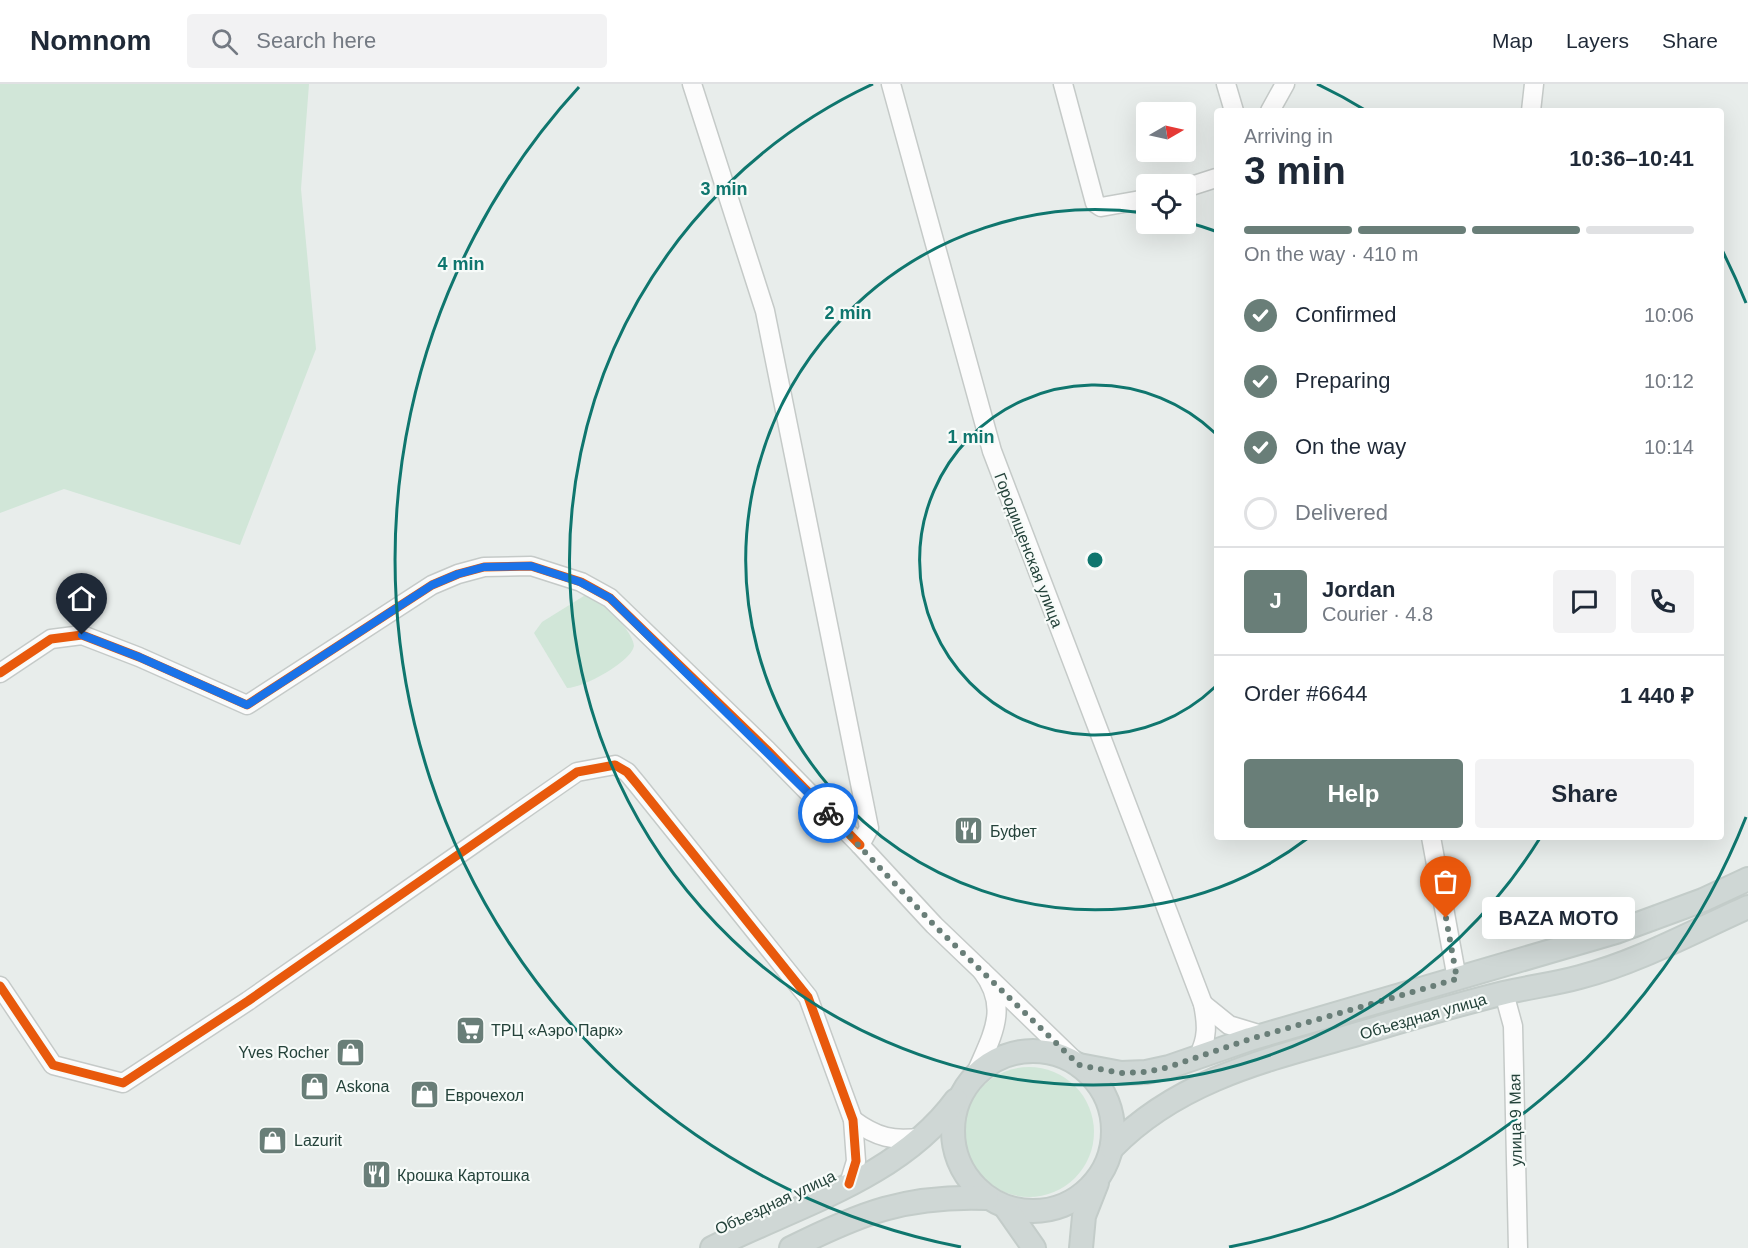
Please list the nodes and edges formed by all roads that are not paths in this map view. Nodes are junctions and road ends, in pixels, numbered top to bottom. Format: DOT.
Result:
graph roads {
  1 [pos="692,84"];
  2 [pos="891,84"];
  3 [pos="1063,84"];
  4 [pos="1226,84"];
  5 [pos="1286,84"];
  6 [pos="1534,84"];
  7 [pos="1233,108"];
  8 [pos="1272,108"];
  9 [pos="1531,108"];
  10 [pos="1214,179"];
  11 [pos="1196,184"];
  12 [pos="1136,201"];
  13 [pos="0,673"];
  14 [pos="1432,840"];
  15 [pos="860,845"];
  16 [pos="1748,879"];
  17 [pos="1748,907"];
  18 [pos="982,971"];
  19 [pos="1457,979"];
  20 [pos="0,986"];
  21 [pos="1504,993"];
  22 [pos="1203,1004"];
  23 [pos="1262,1035"];
  24 [pos="1198,1057"];
  25 [pos="1079,1065"];
  26 [pos="976,1073"];
  27 [pos="961,1094"];
  28 [pos="853,1120"];
  29 [pos="922,1137"];
  30 [pos="1112,1148"];
  31 [pos="1101,1175"];
  32 [pos="849,1184"];
  33 [pos="996,1203"];
  34 [pos="712,1248"];
  35 [pos="791,1248"];
  36 [pos="1034,1248"];
  37 [pos="1081,1248"];
  38 [pos="1518,1248"];
  1 -- 15 [label="street"];
  2 -- 22 [label="street, Городищенская улица"];
  3 -- 12 [label="street"];
  4 -- 7 [label="street"];
  5 -- 8 [label="street"];
  6 -- 9 [label="street"];
  10 -- 11 [label="street"];
  13 -- 15 [label="street"];
  14 -- 19 [label="street"];
  15 -- 18 [label="street"];
  16 -- 19 [label="main road, Объездная улица"];
  17 -- 21 [label="main road, Объездная улица"];
  18 -- 25 [label="street"];
  18 -- 26 [label="street"];
  19 -- 23 [label="main road, Объездная улица"];
  20 -- 28 [label="street"];
  21 -- 30 [label="main road, Объездная улица"];
  21 -- 38 [label="street, улица 9 Мая"];
  22 -- 23 [label="street"];
  22 -- 24 [label="street"];
  23 -- 24 [label="main road, Объездная улица"];
  24 -- 25 [label="main road, Объездная улица"];
  25 -- 26 [label="main road"];
  25 -- 30 [label="main road"];
  26 -- 27 [label="main road"];
  27 -- 29 [label="main road, Объездная улица"];
  27 -- 33 [label="main road"];
  28 -- 29 [label="street"];
  28 -- 32 [label="street"];
  29 -- 32 [label="main road, Объездная улица"];
  30 -- 31 [label="main road"];
  31 -- 33 [label="main road"];
  31 -- 37 [label="main road"];
  32 -- 34 [label="main road, Объездная улица"];
  33 -- 35 [label="main road"];
  33 -- 36 [label="main road"];
}
